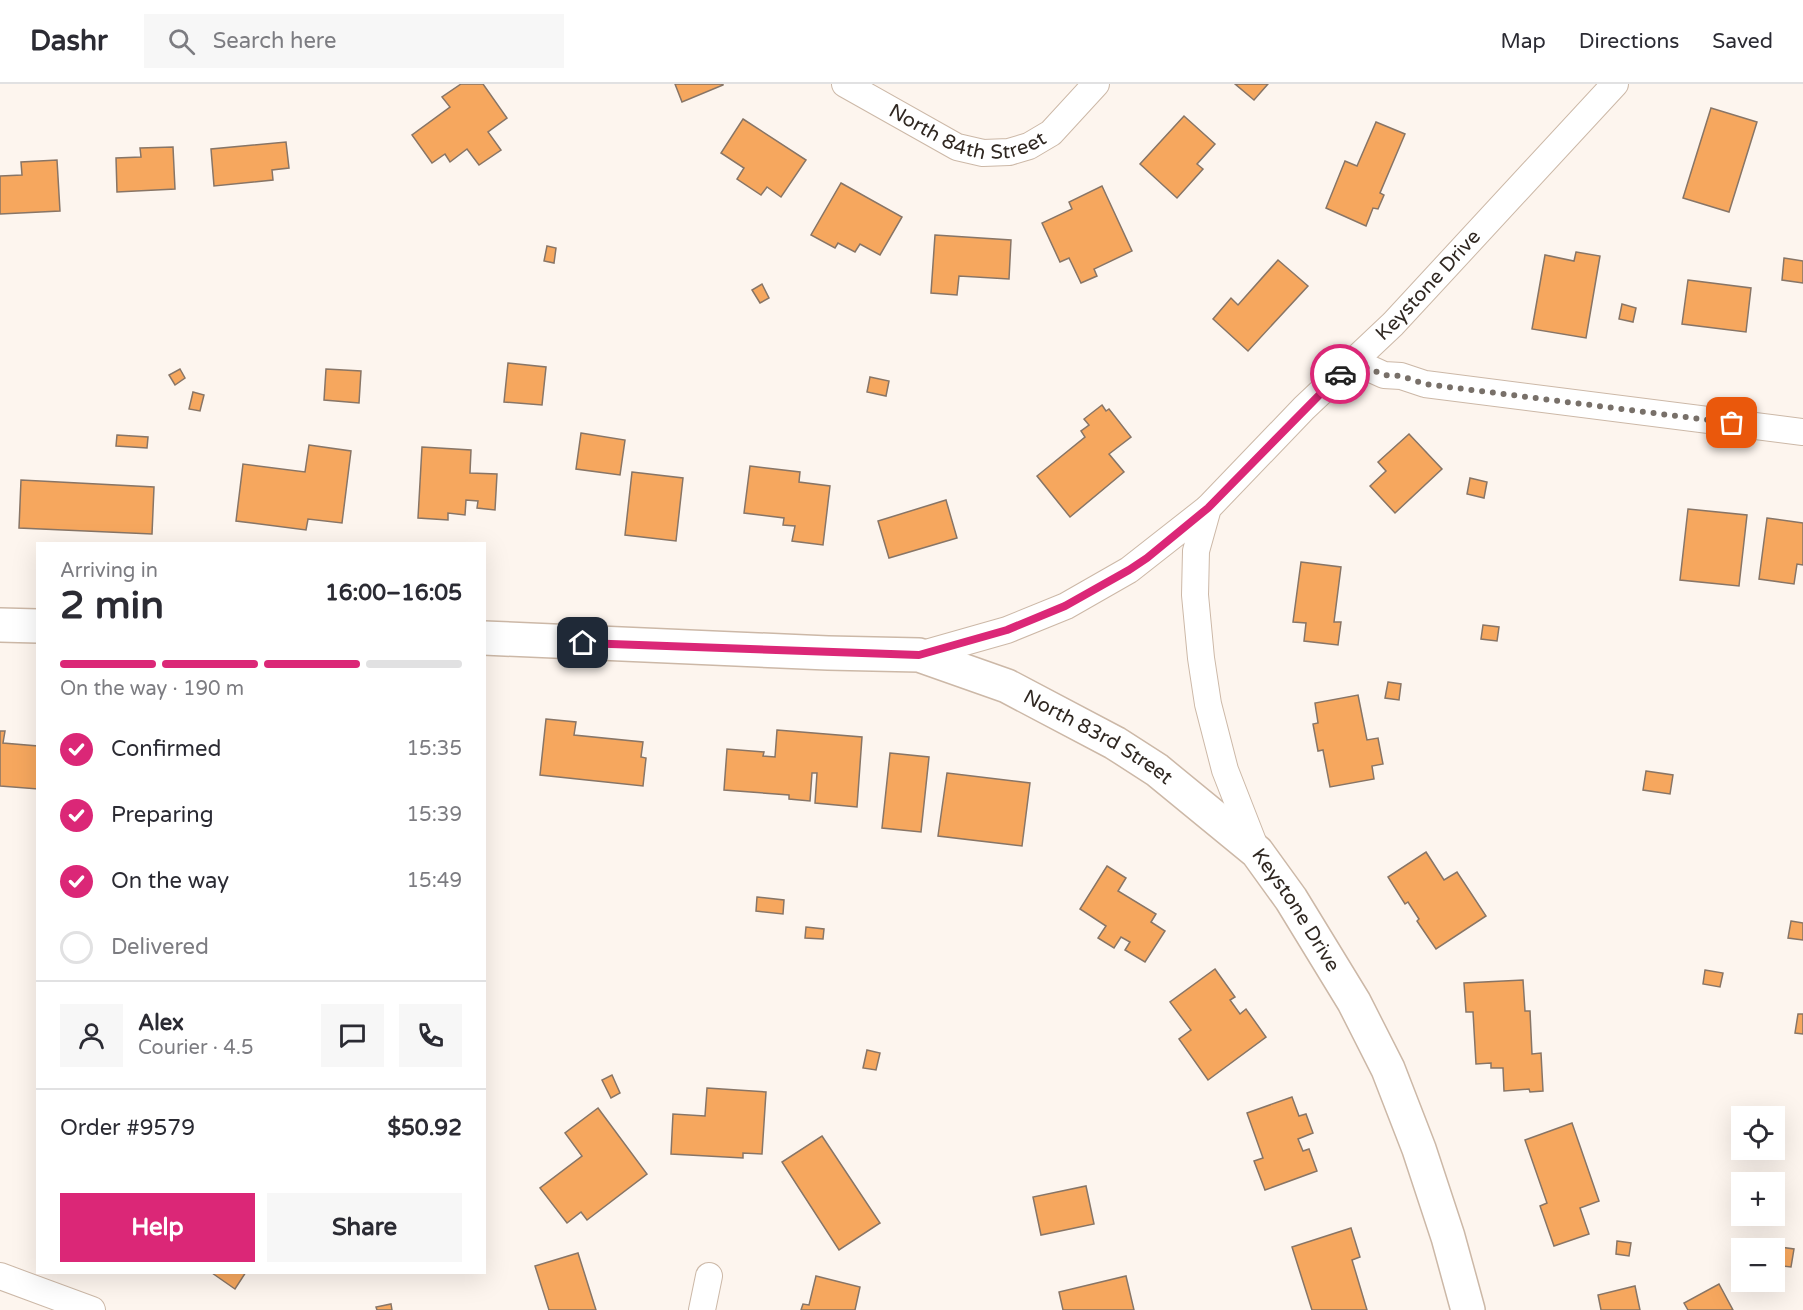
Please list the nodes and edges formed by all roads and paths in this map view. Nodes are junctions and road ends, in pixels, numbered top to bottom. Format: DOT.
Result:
graph roads {
  1 [pos="845,84"];
  2 [pos="1096,84"];
  3 [pos="1615,84"];
  4 [pos="1353,362"];
  5 [pos="1803,432"];
  6 [pos="1208,508"];
  7 [pos="0,625"];
  8 [pos="36,626"];
  9 [pos="486,638"];
  10 [pos="919,655"];
  11 [pos="1257,852"];
  12 [pos="0,1276"];
  13 [pos="708,1276"];
  14 [pos="92,1310"];
  15 [pos="702,1310"];
  16 [pos="1468,1310"];
  1 -- 2 [label="street, North 84th Street"];
  3 -- 4 [label="street, Keystone Drive"];
  4 -- 5 [label="street"];
  4 -- 6 [label="street, Keystone Drive"];
  6 -- 10 [label="street, North 83rd Street"];
  6 -- 11 [label="street, Keystone Drive"];
  7 -- 8 [label="street"];
  9 -- 10 [label="street, North 83rd Street"];
  10 -- 11 [label="street, North 83rd Street"];
  11 -- 16 [label="street, Keystone Drive"];
  12 -- 14 [label="street"];
  13 -- 15 [label="street"];
}
